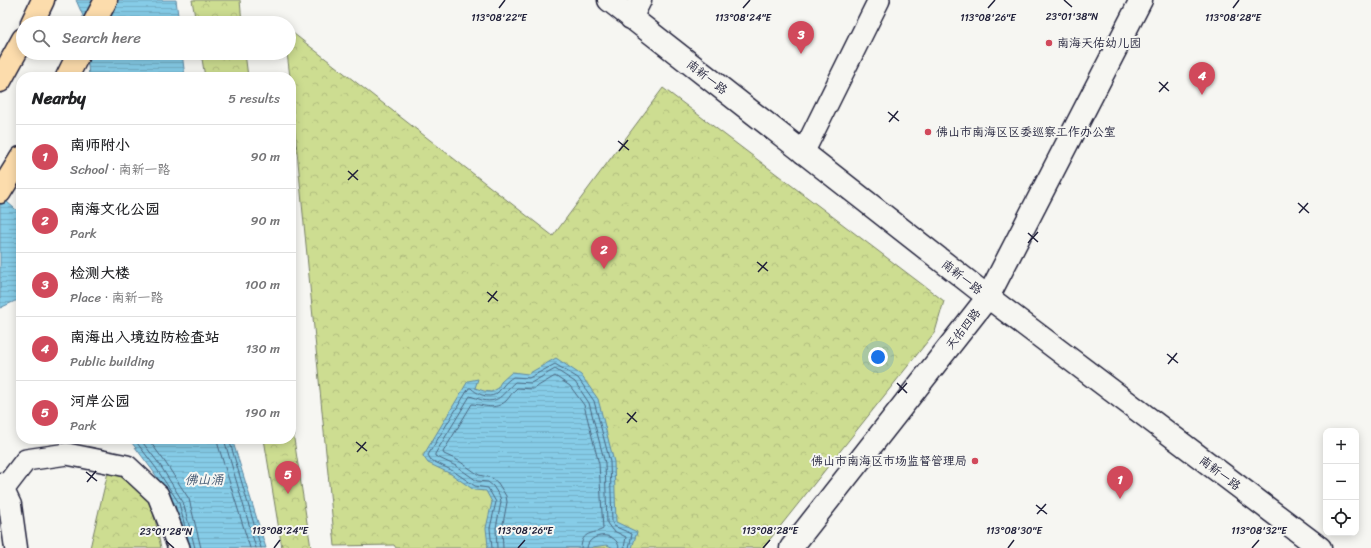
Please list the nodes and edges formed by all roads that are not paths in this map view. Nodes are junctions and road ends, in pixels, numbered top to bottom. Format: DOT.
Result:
graph roads {
  1 [pos="43,0"];
  2 [pos="106,0"];
  3 [pos="609,0"];
  4 [pos="879,0"];
  5 [pos="1141,0"];
  6 [pos="635,9"];
  7 [pos="35,16"];
  8 [pos="98,16"];
  9 [pos="16,52"];
  10 [pos="76,60"];
  11 [pos="70,72"];
  12 [pos="0,81"];
  13 [pos="803,153"];
  14 [pos="16,166"];
  15 [pos="0,192"];
  16 [pos="988,297"];
  17 [pos="2,487"];
  18 [pos="16,548"];
  19 [pos="179,548"];
  20 [pos="791,548"];
  21 [pos="1320,548"];
  1 -- 7 [label="highway"];
  2 -- 8 [label="highway"];
  3 -- 6 [label="main road, 南新一路"];
  4 -- 13 [label="street"];
  5 -- 16 [label="main road, 天佑四路"];
  6 -- 13 [label="main road, 南新一路"];
  9 -- 12 [label="highway"];
  10 -- 11 [label="highway"];
  13 -- 16 [label="main road, 南新一路"];
  14 -- 15 [label="highway"];
  16 -- 20 [label="main road, 天佑四路"];
  16 -- 21 [label="main road, 南新一路"];
  17 -- 18 [label="main road"];
  17 -- 19 [label="street"];
}
